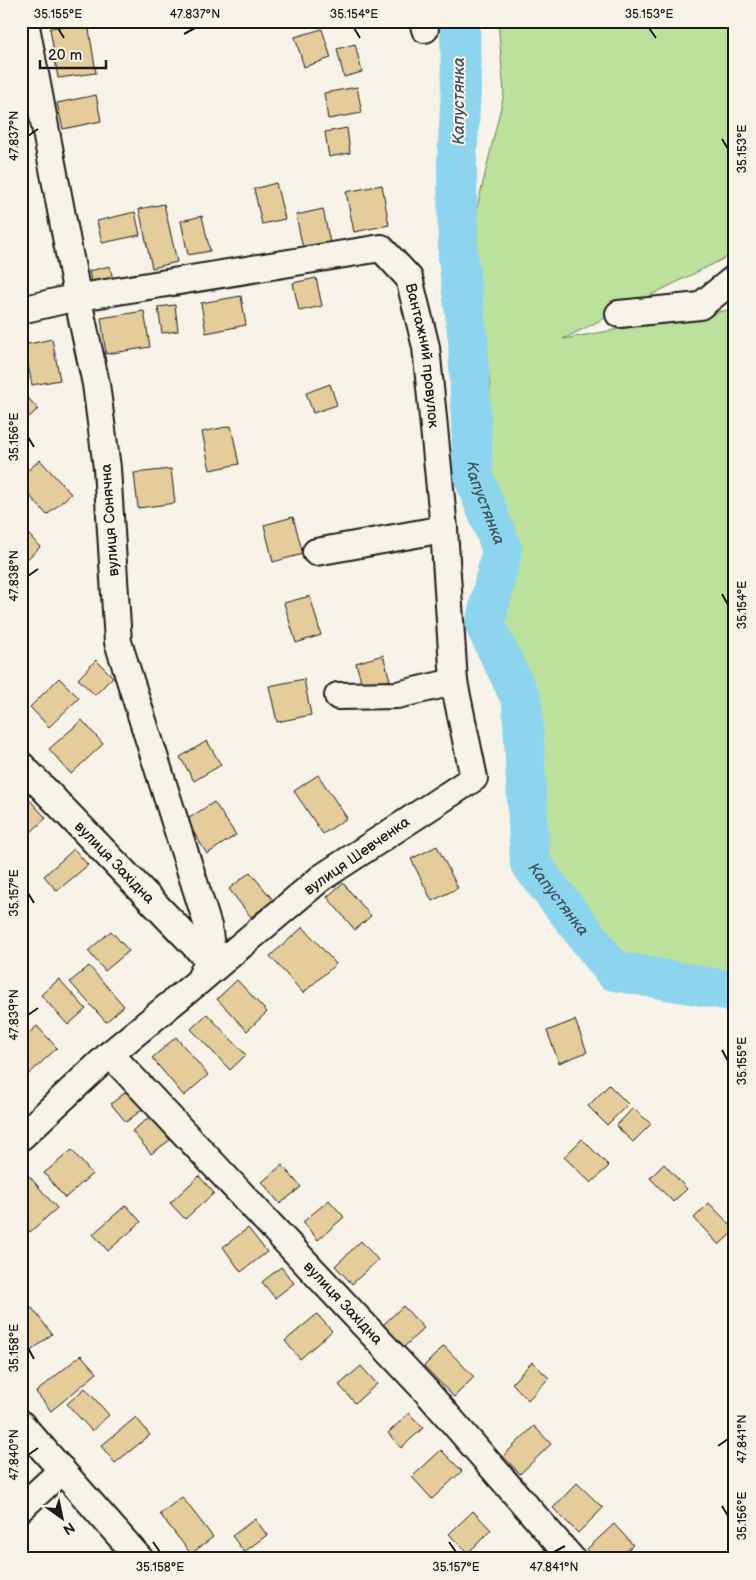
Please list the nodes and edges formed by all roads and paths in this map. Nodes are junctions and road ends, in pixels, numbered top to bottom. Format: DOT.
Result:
graph roads {
  1 [pos="25,21"];
  2 [pos="735,278"];
  3 [pos="78,300"];
  4 [pos="21,310"];
  5 [pos="619,314"];
  6 [pos="444,529"];
  7 [pos="316,552"];
  8 [pos="454,682"];
  9 [pos="338,696"];
  10 [pos="21,765"];
  11 [pos="474,778"];
  12 [pos="212,953"];
  13 [pos="199,980"];
  14 [pos="110,1054"];
  15 [pos="21,1137"];
  16 [pos="21,1424"];
  17 [pos="61,1469"];
  18 [pos="21,1508"];
  19 [pos="140,1559"];
  20 [pos="572,1559"];
  1 -- 3 [label="street, вулиця Сонячна"];
  2 -- 5 [label="street"];
  3 -- 4 [label="street, Вантажний провулок"];
  3 -- 6 [label="street, Вантажний провулок"];
  3 -- 12 [label="street, вулиця Сонячна"];
  6 -- 7 [label="street"];
  6 -- 8 [label="street, Вантажний провулок"];
  8 -- 9 [label="street"];
  8 -- 11 [label="street, Вантажний провулок"];
  10 -- 12 [label="street, вулиця Західна"];
  11 -- 13 [label="street, вулиця Шевченка"];
  12 -- 13 [label="street"];
  13 -- 14 [label="street"];
  14 -- 15 [label="street"];
  14 -- 20 [label="street, вулиця Західна"];
  16 -- 17 [label="street"];
  17 -- 18 [label="street"];
  17 -- 19 [label="street"];
}
